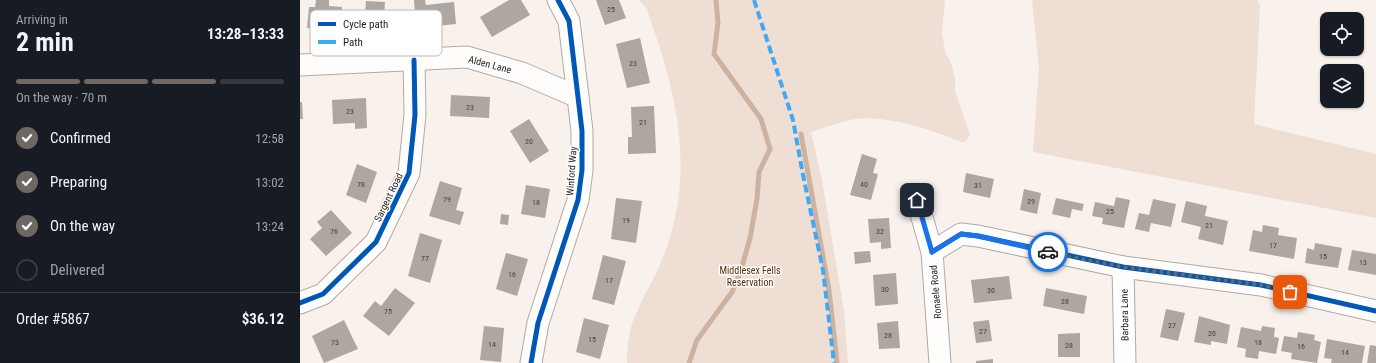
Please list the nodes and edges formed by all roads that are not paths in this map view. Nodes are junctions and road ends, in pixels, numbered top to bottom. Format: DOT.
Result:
graph roads {
  1 [pos="558,0"];
  2 [pos="414,60"];
  3 [pos="300,65"];
  4 [pos="578,97"];
  5 [pos="917,200"];
  6 [pos="932,252"];
  7 [pos="1122,267"];
  8 [pos="300,303"];
  9 [pos="1376,311"];
  10 [pos="531,363"];
  11 [pos="940,363"];
  12 [pos="1125,363"];
  1 -- 4 [label="street, Winford Way"];
  2 -- 3 [label="street, Alden Lane"];
  2 -- 4 [label="street, Alden Lane"];
  2 -- 8 [label="street, Sargent Road"];
  4 -- 10 [label="street, Winford Way"];
  5 -- 6 [label="street, Ronaele Road"];
  6 -- 7 [label="street"];
  6 -- 11 [label="street, Ronaele Road"];
  7 -- 9 [label="street"];
  7 -- 12 [label="street, Barbara Lane"];
}
